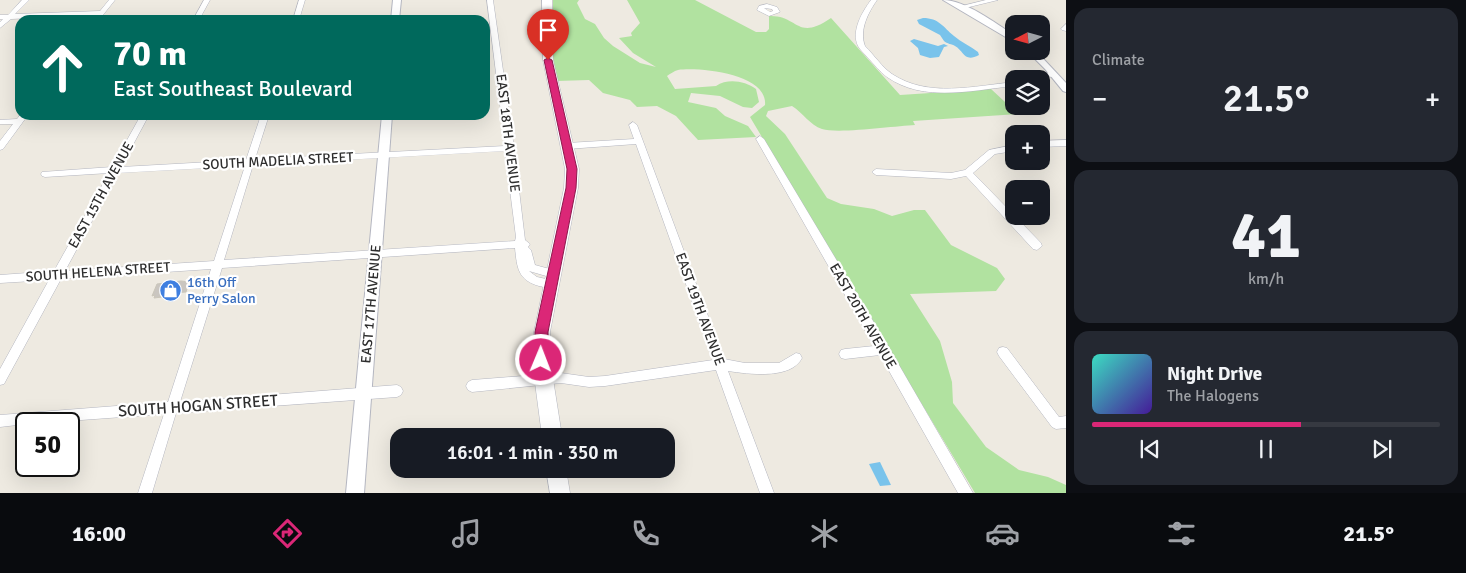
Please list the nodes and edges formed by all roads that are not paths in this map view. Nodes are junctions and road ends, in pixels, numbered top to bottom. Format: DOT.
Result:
graph roads {
  1 [pos="26,0"];
  2 [pos="112,0"];
  3 [pos="207,0"];
  4 [pos="302,0"];
  5 [pos="397,0"];
  6 [pos="490,0"];
  7 [pos="547,0"];
  8 [pos="874,0"];
  9 [pos="947,0"];
  10 [pos="995,0"];
  11 [pos="960,7"];
  12 [pos="102,13"];
  13 [pos="56,15"];
  14 [pos="199,15"];
  15 [pos="298,15"];
  16 [pos="396,15"];
  17 [pos="489,15"];
  18 [pos="9,17"];
  19 [pos="15,17"];
  20 [pos="0,18"];
  21 [pos="0,26"];
  22 [pos="490,28"];
  23 [pos="1005,34"];
  24 [pos="1038,60"];
  25 [pos="1046,70"];
  26 [pos="1050,75"];
  27 [pos="1005,85"];
  28 [pos="1066,89"];
  29 [pos="15,119"];
  30 [pos="20,120"];
  31 [pos="142,120"];
  32 [pos="263,120"];
  33 [pos="387,120"];
  34 [pos="0,122"];
  35 [pos="633,125"];
  36 [pos="760,139"];
  37 [pos="639,141"];
  38 [pos="1066,143"];
  39 [pos="1050,144"];
  40 [pos="567,146"];
  41 [pos="0,147"];
  42 [pos="510,148"];
  43 [pos="1005,150"];
  44 [pos="383,156"];
  45 [pos="250,163"];
  46 [pos="115,170"];
  47 [pos="876,172"];
  48 [pos="968,173"];
  49 [pos="45,174"];
  50 [pos="522,241"];
  51 [pos="1037,246"];
  52 [pos="375,254"];
  53 [pos="218,265"];
  54 [pos="57,275"];
  55 [pos="0,279"];
  56 [pos="552,279"];
  57 [pos="884,350"];
  58 [pos="1003,352"];
  59 [pos="845,354"];
  60 [pos="796,358"];
  61 [pos="720,364"];
  62 [pos="0,380"];
  63 [pos="544,380"];
  64 [pos="472,386"];
  65 [pos="397,391"];
  66 [pos="363,394"];
  67 [pos="172,408"];
  68 [pos="0,421"];
  69 [pos="1061,422"];
  70 [pos="551,428"];
  71 [pos="558,478"];
  72 [pos="145,493"];
  73 [pos="354,493"];
  74 [pos="560,493"];
  75 [pos="767,493"];
  76 [pos="966,493"];
  1 -- 18 [label="street"];
  2 -- 12 [label="street"];
  3 -- 14 [label="street"];
  4 -- 15 [label="street"];
  5 -- 16 [label="street"];
  6 -- 17 [label="street, EAST 18TH AVENUE"];
  7 -- 40 [label="main road"];
  8 -- 27 [label="street"];
  9 -- 11 [label="street"];
  10 -- 11 [label="street"];
  11 -- 23 [label="street"];
  12 -- 13 [label="street"];
  18 -- 19 [label="street"];
  18 -- 20 [label="street"];
  18 -- 21 [label="street"];
  22 -- 42 [label="street, EAST 18TH AVENUE"];
  24 -- 25 [label="street"];
  26 -- 28 [label="street"];
  29 -- 34 [label="street"];
  30 -- 41 [label="street"];
  31 -- 46 [label="street, EAST 15TH AVENUE"];
  32 -- 45 [label="street"];
  33 -- 44 [label="street, EAST 17TH AVENUE"];
  35 -- 37 [label="street, EAST 19TH AVENUE"];
  36 -- 57 [label="street, EAST 20TH AVENUE"];
  37 -- 40 [label="street"];
  37 -- 61 [label="street, EAST 19TH AVENUE"];
  38 -- 39 [label="street"];
  40 -- 56 [label="main road"];
  42 -- 44 [label="street, SOUTH MADELIA STREET"];
  42 -- 50 [label="street, EAST 18TH AVENUE"];
  43 -- 48 [label="street"];
  44 -- 45 [label="street, SOUTH MADELIA STREET"];
  44 -- 52 [label="street, EAST 17TH AVENUE"];
  45 -- 46 [label="street, SOUTH MADELIA STREET"];
  45 -- 53 [label="street"];
  46 -- 49 [label="street, SOUTH MADELIA STREET"];
  46 -- 54 [label="street, EAST 15TH AVENUE"];
  47 -- 48 [label="street"];
  48 -- 51 [label="street"];
  50 -- 52 [label="street, SOUTH HELENA STREET"];
  50 -- 56 [label="street, EAST 18TH AVENUE"];
  52 -- 53 [label="street, SOUTH HELENA STREET"];
  52 -- 66 [label="street, EAST 17TH AVENUE"];
  53 -- 54 [label="street, SOUTH HELENA STREET"];
  53 -- 67 [label="street"];
  54 -- 55 [label="street, SOUTH HELENA STREET"];
  54 -- 62 [label="street, EAST 15TH AVENUE"];
  56 -- 63 [label="main road"];
  57 -- 59 [label="street"];
  57 -- 76 [label="street, EAST 20TH AVENUE"];
  58 -- 69 [label="street"];
  60 -- 61 [label="street"];
  61 -- 63 [label="street"];
  61 -- 75 [label="street, EAST 19TH AVENUE"];
  63 -- 64 [label="street"];
  63 -- 70 [label="main road"];
  65 -- 66 [label="street, SOUTH HOGAN STREET"];
  66 -- 67 [label="street, SOUTH HOGAN STREET"];
  66 -- 73 [label="street, EAST 17TH AVENUE"];
  67 -- 68 [label="street, SOUTH HOGAN STREET"];
  67 -- 72 [label="street"];
  71 -- 74 [label="main road"];
}
